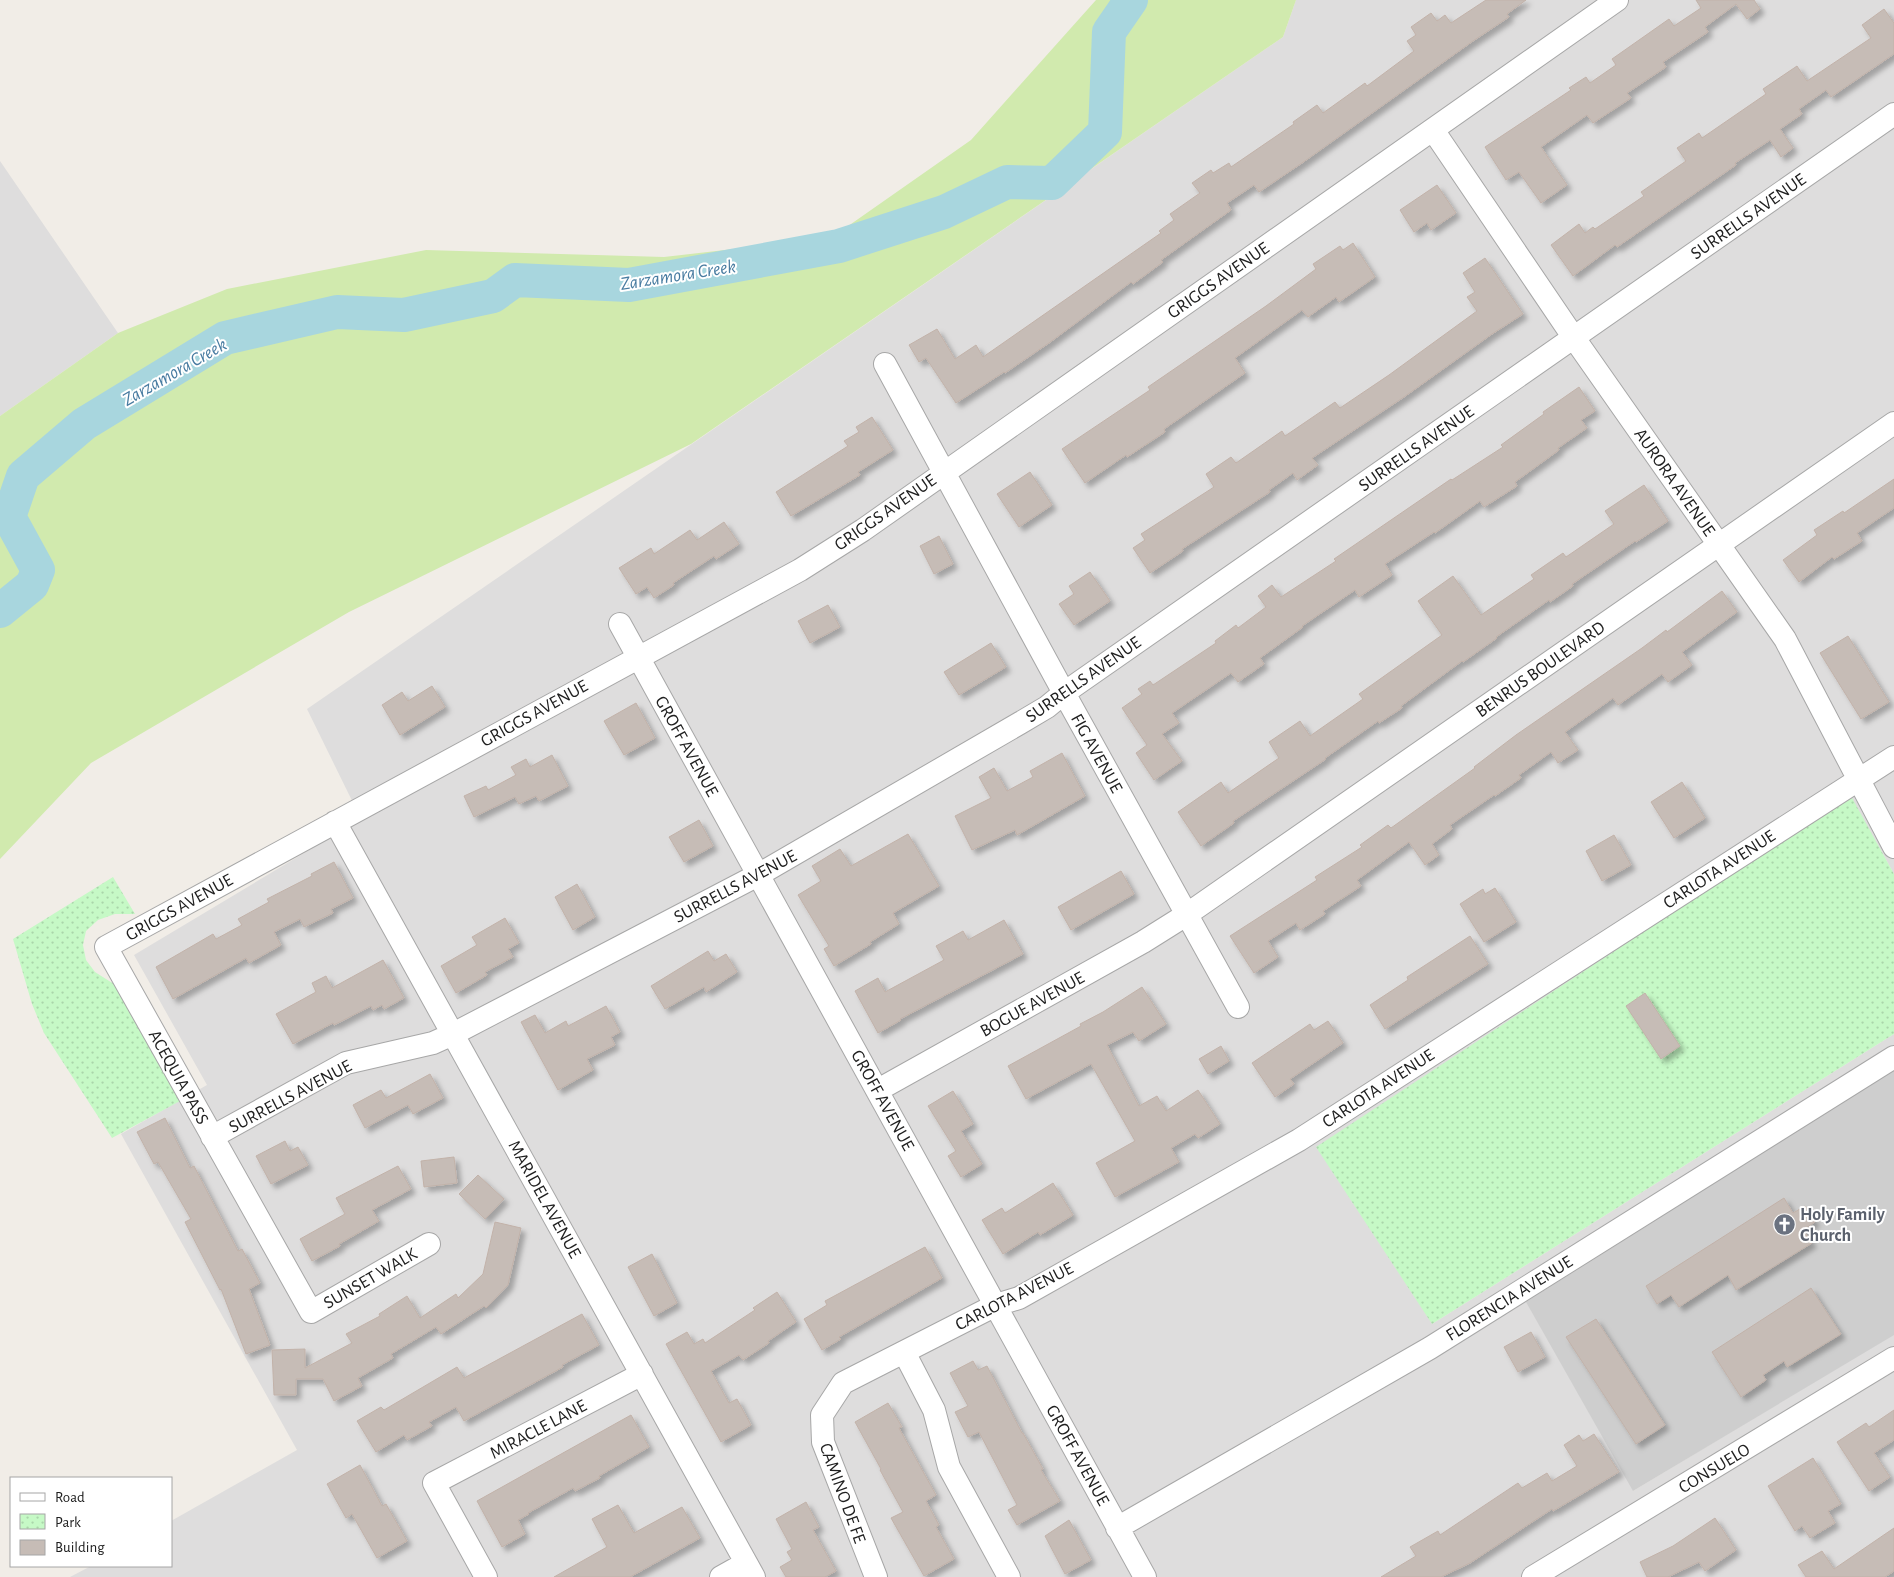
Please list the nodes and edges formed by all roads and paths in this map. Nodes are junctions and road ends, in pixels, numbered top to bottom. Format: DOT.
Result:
graph roads {
  1 [pos="1617,0"];
  2 [pos="1894,114"];
  3 [pos="1433,130"];
  4 [pos="1574,338"];
  5 [pos="885,364"];
  6 [pos="1894,423"];
  7 [pos="944,472"];
  8 [pos="1718,545"];
  9 [pos="620,624"];
  10 [pos="638,657"];
  11 [pos="1064,693"];
  12 [pos="1894,757"];
  13 [pos="1858,780"];
  14 [pos="336,822"];
  15 [pos="1894,847"];
  16 [pos="758,875"];
  17 [pos="1186,915"];
  18 [pos="106,947"];
  19 [pos="1238,1007"];
  20 [pos="453,1034"];
  21 [pos="1894,1057"];
  22 [pos="878,1090"];
  23 [pos="212,1137"];
  24 [pos="429,1244"];
  25 [pos="996,1305"];
  26 [pos="311,1312"];
  27 [pos="904,1352"];
  28 [pos="1894,1358"];
  29 [pos="642,1374"];
  30 [pos="843,1383"];
  31 [pos="1118,1528"];
  32 [pos="750,1570"];
  33 [pos="486,1577"];
  34 [pos="721,1577"];
  35 [pos="876,1577"];
  36 [pos="1009,1577"];
  37 [pos="1145,1577"];
  38 [pos="1533,1577"];
  1 -- 3 [label="street, GRIGGS AVENUE"];
  2 -- 4 [label="street, SURRELLS AVENUE"];
  3 -- 4 [label="street, AURORA AVENUE"];
  3 -- 7 [label="street, GRIGGS AVENUE"];
  4 -- 8 [label="street, AURORA AVENUE"];
  4 -- 11 [label="street, SURRELLS AVENUE"];
  5 -- 7 [label="street, FIG AVENUE"];
  6 -- 8 [label="street, BENRUS BOULEVARD"];
  7 -- 10 [label="street, GRIGGS AVENUE"];
  7 -- 11 [label="street, FIG AVENUE"];
  8 -- 13 [label="street, AURORA AVENUE"];
  8 -- 17 [label="street, BENRUS BOULEVARD"];
  9 -- 10 [label="street, GROFF AVENUE"];
  10 -- 14 [label="street, GRIGGS AVENUE"];
  10 -- 16 [label="street, GROFF AVENUE"];
  11 -- 16 [label="street, SURRELLS AVENUE"];
  11 -- 17 [label="street, FIG AVENUE"];
  12 -- 13 [label="street, CARLOTA AVENUE"];
  13 -- 15 [label="street, AURORA AVENUE"];
  13 -- 25 [label="street, CARLOTA AVENUE"];
  14 -- 18 [label="street, GRIGGS AVENUE"];
  14 -- 20 [label="street, MARIDEL AVENUE"];
  16 -- 20 [label="street, SURRELLS AVENUE"];
  16 -- 22 [label="street, GROFF AVENUE"];
  17 -- 19 [label="street, FIG AVENUE"];
  17 -- 22 [label="street, BOGUE AVENUE"];
  18 -- 23 [label="street, ACEQUIA PASS"];
  20 -- 23 [label="street, SURRELLS AVENUE"];
  20 -- 29 [label="street, MARIDEL AVENUE"];
  21 -- 31 [label="street, FLORENCIA AVENUE"];
  22 -- 25 [label="street, GROFF AVENUE"];
  23 -- 26 [label="street, ACEQUIA PASS"];
  24 -- 26 [label="street, SUNSET WALK"];
  25 -- 27 [label="street, CARLOTA AVENUE"];
  25 -- 31 [label="street, GROFF AVENUE"];
  27 -- 30 [label="street, CARLOTA AVENUE"];
  27 -- 36 [label="street"];
  28 -- 38 [label="street, CONSUELO"];
  29 -- 32 [label="street, MARIDEL AVENUE"];
  29 -- 33 [label="street, MIRACLE LANE"];
  30 -- 35 [label="street, CAMINO DE FE"];
  31 -- 37 [label="street, GROFF AVENUE"];
  32 -- 34 [label="street"];
}
